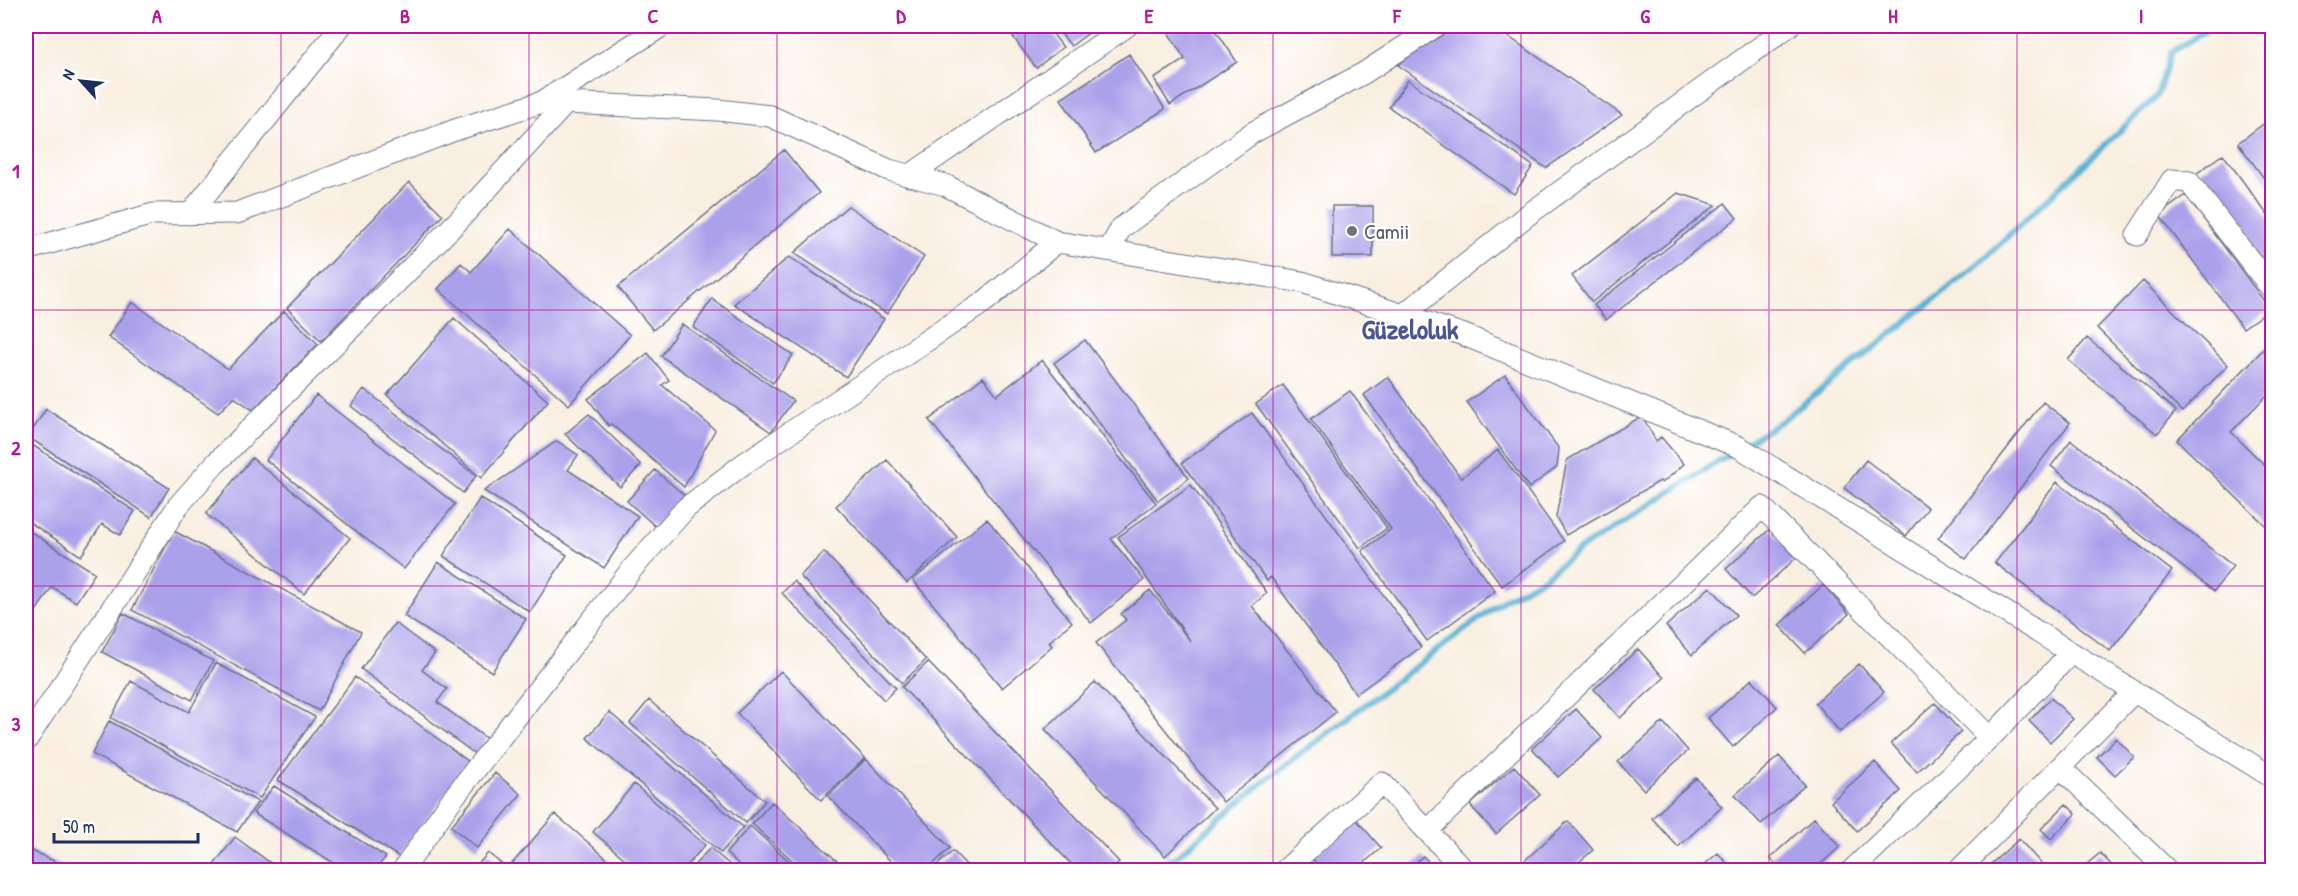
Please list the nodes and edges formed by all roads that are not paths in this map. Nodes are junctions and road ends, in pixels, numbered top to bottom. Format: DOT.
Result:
graph roads {
  1 [pos="341,26"];
  2 [pos="662,26"];
  3 [pos="1127,26"];
  4 [pos="1436,26"];
  5 [pos="1789,26"];
  6 [pos="542,102"];
  7 [pos="566,103"];
  8 [pos="909,176"];
  9 [pos="190,214"];
  10 [pos="2137,235"];
  11 [pos="1057,242"];
  12 [pos="26,250"];
  13 [pos="1109,250"];
  14 [pos="2272,289"];
  15 [pos="1403,315"];
  16 [pos="2071,654"];
  17 [pos="2134,692"];
  18 [pos="1990,738"];
  19 [pos="26,741"];
  20 [pos="2060,767"];
  21 [pos="2271,773"];
  22 [pos="1427,831"];
  23 [pos="403,870"];
  24 [pos="1285,870"];
  25 [pos="1464,870"];
  26 [pos="1852,870"];
  27 [pos="1959,870"];
  28 [pos="2167,870"];
  1 -- 9 [label="street"];
  2 -- 6 [label="street"];
  3 -- 8 [label="street"];
  4 -- 13 [label="street"];
  5 -- 15 [label="street"];
  6 -- 7 [label="street"];
  6 -- 9 [label="street"];
  7 -- 8 [label="street"];
  7 -- 19 [label="street"];
  8 -- 11 [label="street"];
  9 -- 12 [label="street"];
  10 -- 14 [label="street"];
  11 -- 13 [label="street"];
  11 -- 23 [label="street"];
  13 -- 15 [label="street"];
  15 -- 16 [label="street"];
  16 -- 17 [label="street"];
  16 -- 18 [label="street"];
  17 -- 20 [label="street"];
  17 -- 21 [label="street"];
  18 -- 22 [label="street"];
  18 -- 26 [label="street"];
  20 -- 27 [label="street"];
  20 -- 28 [label="street"];
  22 -- 24 [label="street"];
  22 -- 25 [label="street"];
}
